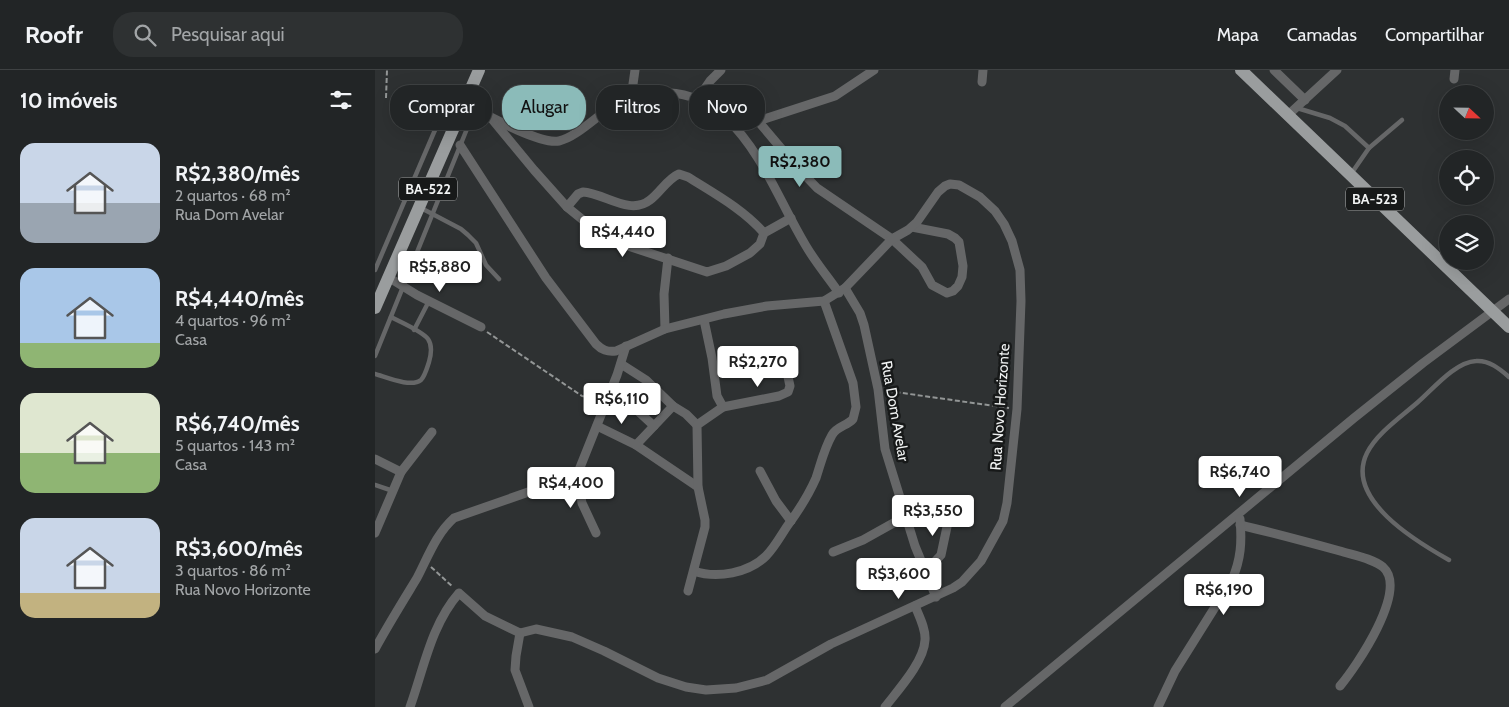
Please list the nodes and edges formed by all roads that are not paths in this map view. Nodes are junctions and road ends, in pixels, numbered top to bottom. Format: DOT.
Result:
graph roads {
  1 [pos="479,70"];
  2 [pos="635,70"];
  3 [pos="721,70"];
  4 [pos="874,70"];
  5 [pos="983,70"];
  6 [pos="1241,70"];
  7 [pos="1274,70"];
  8 [pos="1337,70"];
  9 [pos="982,82"];
  10 [pos="475,85"];
  11 [pos="633,85"];
  12 [pos="707,85"];
  13 [pos="679,95"];
  14 [pos="689,96"];
  15 [pos="1305,100"];
  16 [pos="1292,112"];
  17 [pos="492,117"];
  18 [pos="596,118"];
  19 [pos="765,119"];
  20 [pos="492,120"];
  21 [pos="1402,120"];
  22 [pos="765,129"];
  23 [pos="435,130"];
  24 [pos="458,130"];
  25 [pos="464,130"];
  26 [pos="736,130"];
  27 [pos="460,145"];
  28 [pos="1369,148"];
  29 [pos="1351,175"];
  30 [pos="567,206"];
  31 [pos="420,207"];
  32 [pos="433,214"];
  33 [pos="791,218"];
  34 [pos="912,227"];
  35 [pos="764,233"];
  36 [pos="892,239"];
  37 [pos="668,258"];
  38 [pos="375,270"];
  39 [pos="388,277"];
  40 [pos="499,279"];
  41 [pos="404,287"];
  42 [pos="842,290"];
  43 [pos="1509,299"];
  44 [pos="429,301"];
  45 [pos="824,301"];
  46 [pos="375,308"];
  47 [pos="1493,312"];
  48 [pos="391,317"];
  49 [pos="703,320"];
  50 [pos="481,327"];
  51 [pos="1509,327"];
  52 [pos="665,329"];
  53 [pos="415,330"];
  54 [pos="626,346"];
  55 [pos="375,356"];
  56 [pos="785,363"];
  57 [pos="621,364"];
  58 [pos="375,374"];
  59 [pos="1509,377"];
  60 [pos="612,387"];
  61 [pos="673,406"];
  62 [pos="723,407"];
  63 [pos="697,425"];
  64 [pos="597,426"];
  65 [pos="654,426"];
  66 [pos="432,432"];
  67 [pos="636,445"];
  68 [pos="375,460"];
  69 [pos="760,471"];
  70 [pos="401,472"];
  71 [pos="577,475"];
  72 [pos="375,485"];
  73 [pos="698,487"];
  74 [pos="393,491"];
  75 [pos="951,508"];
  76 [pos="1239,514"];
  77 [pos="906,516"];
  78 [pos="791,521"];
  79 [pos="1240,525"];
  80 [pos="375,533"];
  81 [pos="596,533"];
  82 [pos="833,552"];
  83 [pos="1449,560"];
  84 [pos="694,572"];
  85 [pos="925,572"];
  86 [pos="688,591"];
  87 [pos="936,597"];
  88 [pos="915,606"];
  89 [pos="520,633"];
  90 [pos="375,649"];
  91 [pos="1340,686"];
  92 [pos="410,707"];
  93 [pos="529,707"];
  94 [pos="885,707"];
  95 [pos="1005,707"];
  96 [pos="1158,707"];
  1 -- 10 [label="main road, BA-522"];
  2 -- 11 [label="street"];
  3 -- 12 [label="street"];
  4 -- 19 [label="street"];
  5 -- 9 [label="street"];
  6 -- 16 [label="main road, BA-523"];
  7 -- 15 [label="street"];
  8 -- 15 [label="street"];
  13 -- 14 [label="street, Rua Dom Avelar"];
  15 -- 16 [label="street"];
  16 -- 28 [label="lane"];
  16 -- 29 [label="main road, BA-523"];
  17 -- 18 [label="street, Rua Dom Avelar"];
  20 -- 30 [label="street"];
  21 -- 28 [label="lane"];
  22 -- 36 [label="street"];
  23 -- 38 [label="lane"];
  24 -- 31 [label="main road, BA-522"];
  25 -- 27 [label="lane"];
  26 -- 33 [label="street, Rua Dom Avelar"];
  27 -- 32 [label="lane"];
  27 -- 54 [label="street"];
  28 -- 29 [label="lane"];
  29 -- 47 [label="main road, BA-523"];
  30 -- 35 [label="street"];
  30 -- 37 [label="street"];
  31 -- 32 [label="lane"];
  31 -- 39 [label="main road, BA-522"];
  32 -- 40 [label="lane"];
  32 -- 41 [label="lane"];
  33 -- 35 [label="street"];
  33 -- 42 [label="street, Rua Dom Avelar"];
  34 -- 36 [label="street"];
  34 -- 36 [label="street"];
  34 -- 87 [label="street, Rua Novo Horizonte"];
  35 -- 37 [label="street"];
  36 -- 42 [label="street"];
  37 -- 52 [label="street"];
  39 -- 41 [label="street"];
  39 -- 46 [label="main road, BA-522"];
  41 -- 44 [label="street"];
  41 -- 48 [label="lane"];
  42 -- 45 [label="street"];
  42 -- 77 [label="street, Rua Dom Avelar"];
  43 -- 47 [label="street"];
  44 -- 50 [label="street"];
  44 -- 53 [label="lane"];
  45 -- 49 [label="street"];
  45 -- 78 [label="street"];
  47 -- 51 [label="main road, BA-523"];
  47 -- 76 [label="street"];
  48 -- 53 [label="lane"];
  48 -- 55 [label="lane"];
  49 -- 52 [label="street"];
  49 -- 62 [label="street"];
  52 -- 54 [label="street"];
  53 -- 58 [label="lane"];
  54 -- 57 [label="street"];
  56 -- 62 [label="street"];
  57 -- 60 [label="street"];
  57 -- 61 [label="street"];
  59 -- 83 [label="lane"];
  60 -- 64 [label="street"];
  60 -- 65 [label="street"];
  61 -- 63 [label="street"];
  61 -- 65 [label="street"];
  62 -- 63 [label="street"];
  63 -- 73 [label="street"];
  64 -- 67 [label="street"];
  64 -- 71 [label="street"];
  65 -- 67 [label="street"];
  66 -- 70 [label="street"];
  67 -- 73 [label="street"];
  68 -- 70 [label="street"];
  69 -- 78 [label="street"];
  70 -- 74 [label="street"];
  71 -- 81 [label="street"];
  71 -- 90 [label="street"];
  72 -- 74 [label="lane"];
  73 -- 84 [label="street"];
  74 -- 80 [label="street"];
  75 -- 85 [label="street"];
  76 -- 79 [label="street"];
  76 -- 95 [label="street"];
  77 -- 82 [label="street"];
  77 -- 85 [label="street, Rua Dom Avelar"];
  78 -- 84 [label="street"];
  79 -- 91 [label="street"];
  79 -- 96 [label="street"];
  84 -- 86 [label="street"];
  85 -- 87 [label="street, Rua Dom Avelar"];
  87 -- 88 [label="street, Rua Novo Horizonte"];
  88 -- 89 [label="street, Rua Novo Horizonte"];
  88 -- 94 [label="street"];
  89 -- 92 [label="street"];
  89 -- 93 [label="street"];
}
